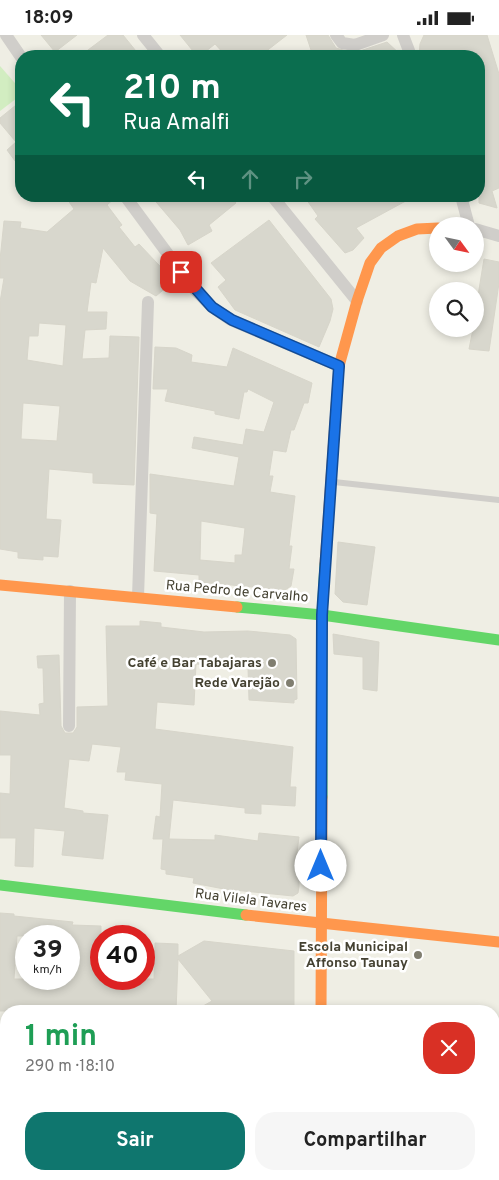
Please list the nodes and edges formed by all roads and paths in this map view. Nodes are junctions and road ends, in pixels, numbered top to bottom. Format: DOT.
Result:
graph roads {
  1 [pos="6,35"];
  2 [pos="143,35"];
  3 [pos="336,35"];
  4 [pos="383,35"];
  5 [pos="403,35"];
  6 [pos="16,50"];
  7 [pos="155,50"];
  8 [pos="409,50"];
  9 [pos="129,202"];
  10 [pos="277,202"];
  11 [pos="463,202"];
  12 [pos="467,217"];
  13 [pos="429,228"];
  14 [pos="484,232"];
  15 [pos="499,237"];
  16 [pos="356,301"];
  17 [pos="148,302"];
  18 [pos="339,366"];
  19 [pos="331,482"];
  20 [pos="499,500"];
  21 [pos="0,585"];
  22 [pos="70,591"];
  23 [pos="138,597"];
  24 [pos="322,615"];
  25 [pos="499,640"];
  26 [pos="68,726"];
  27 [pos="0,885"];
  28 [pos="321,924"];
  29 [pos="499,942"];
  30 [pos="321,1005"];
  1 -- 6 [label="street"];
  2 -- 7 [label="street"];
  3 -- 4 [label="street"];
  5 -- 8 [label="street"];
  9 -- 18 [label="street"];
  10 -- 16 [label="street"];
  11 -- 12 [label="street"];
  13 -- 16 [label="street"];
  14 -- 15 [label="street"];
  16 -- 18 [label="street"];
  17 -- 23 [label="street"];
  18 -- 19 [label="street"];
  19 -- 20 [label="lane"];
  19 -- 24 [label="street"];
  21 -- 22 [label="street, Rua Pedro de Carvalho"];
  22 -- 23 [label="street, Rua Pedro de Carvalho"];
  22 -- 26 [label="street"];
  23 -- 24 [label="street, Rua Pedro de Carvalho"];
  24 -- 25 [label="street, Rua Pedro de Carvalho"];
  24 -- 28 [label="street"];
  27 -- 28 [label="street, Rua Vilela Tavares"];
  28 -- 29 [label="street, Rua Vilela Tavares"];
  28 -- 30 [label="street"];
}
